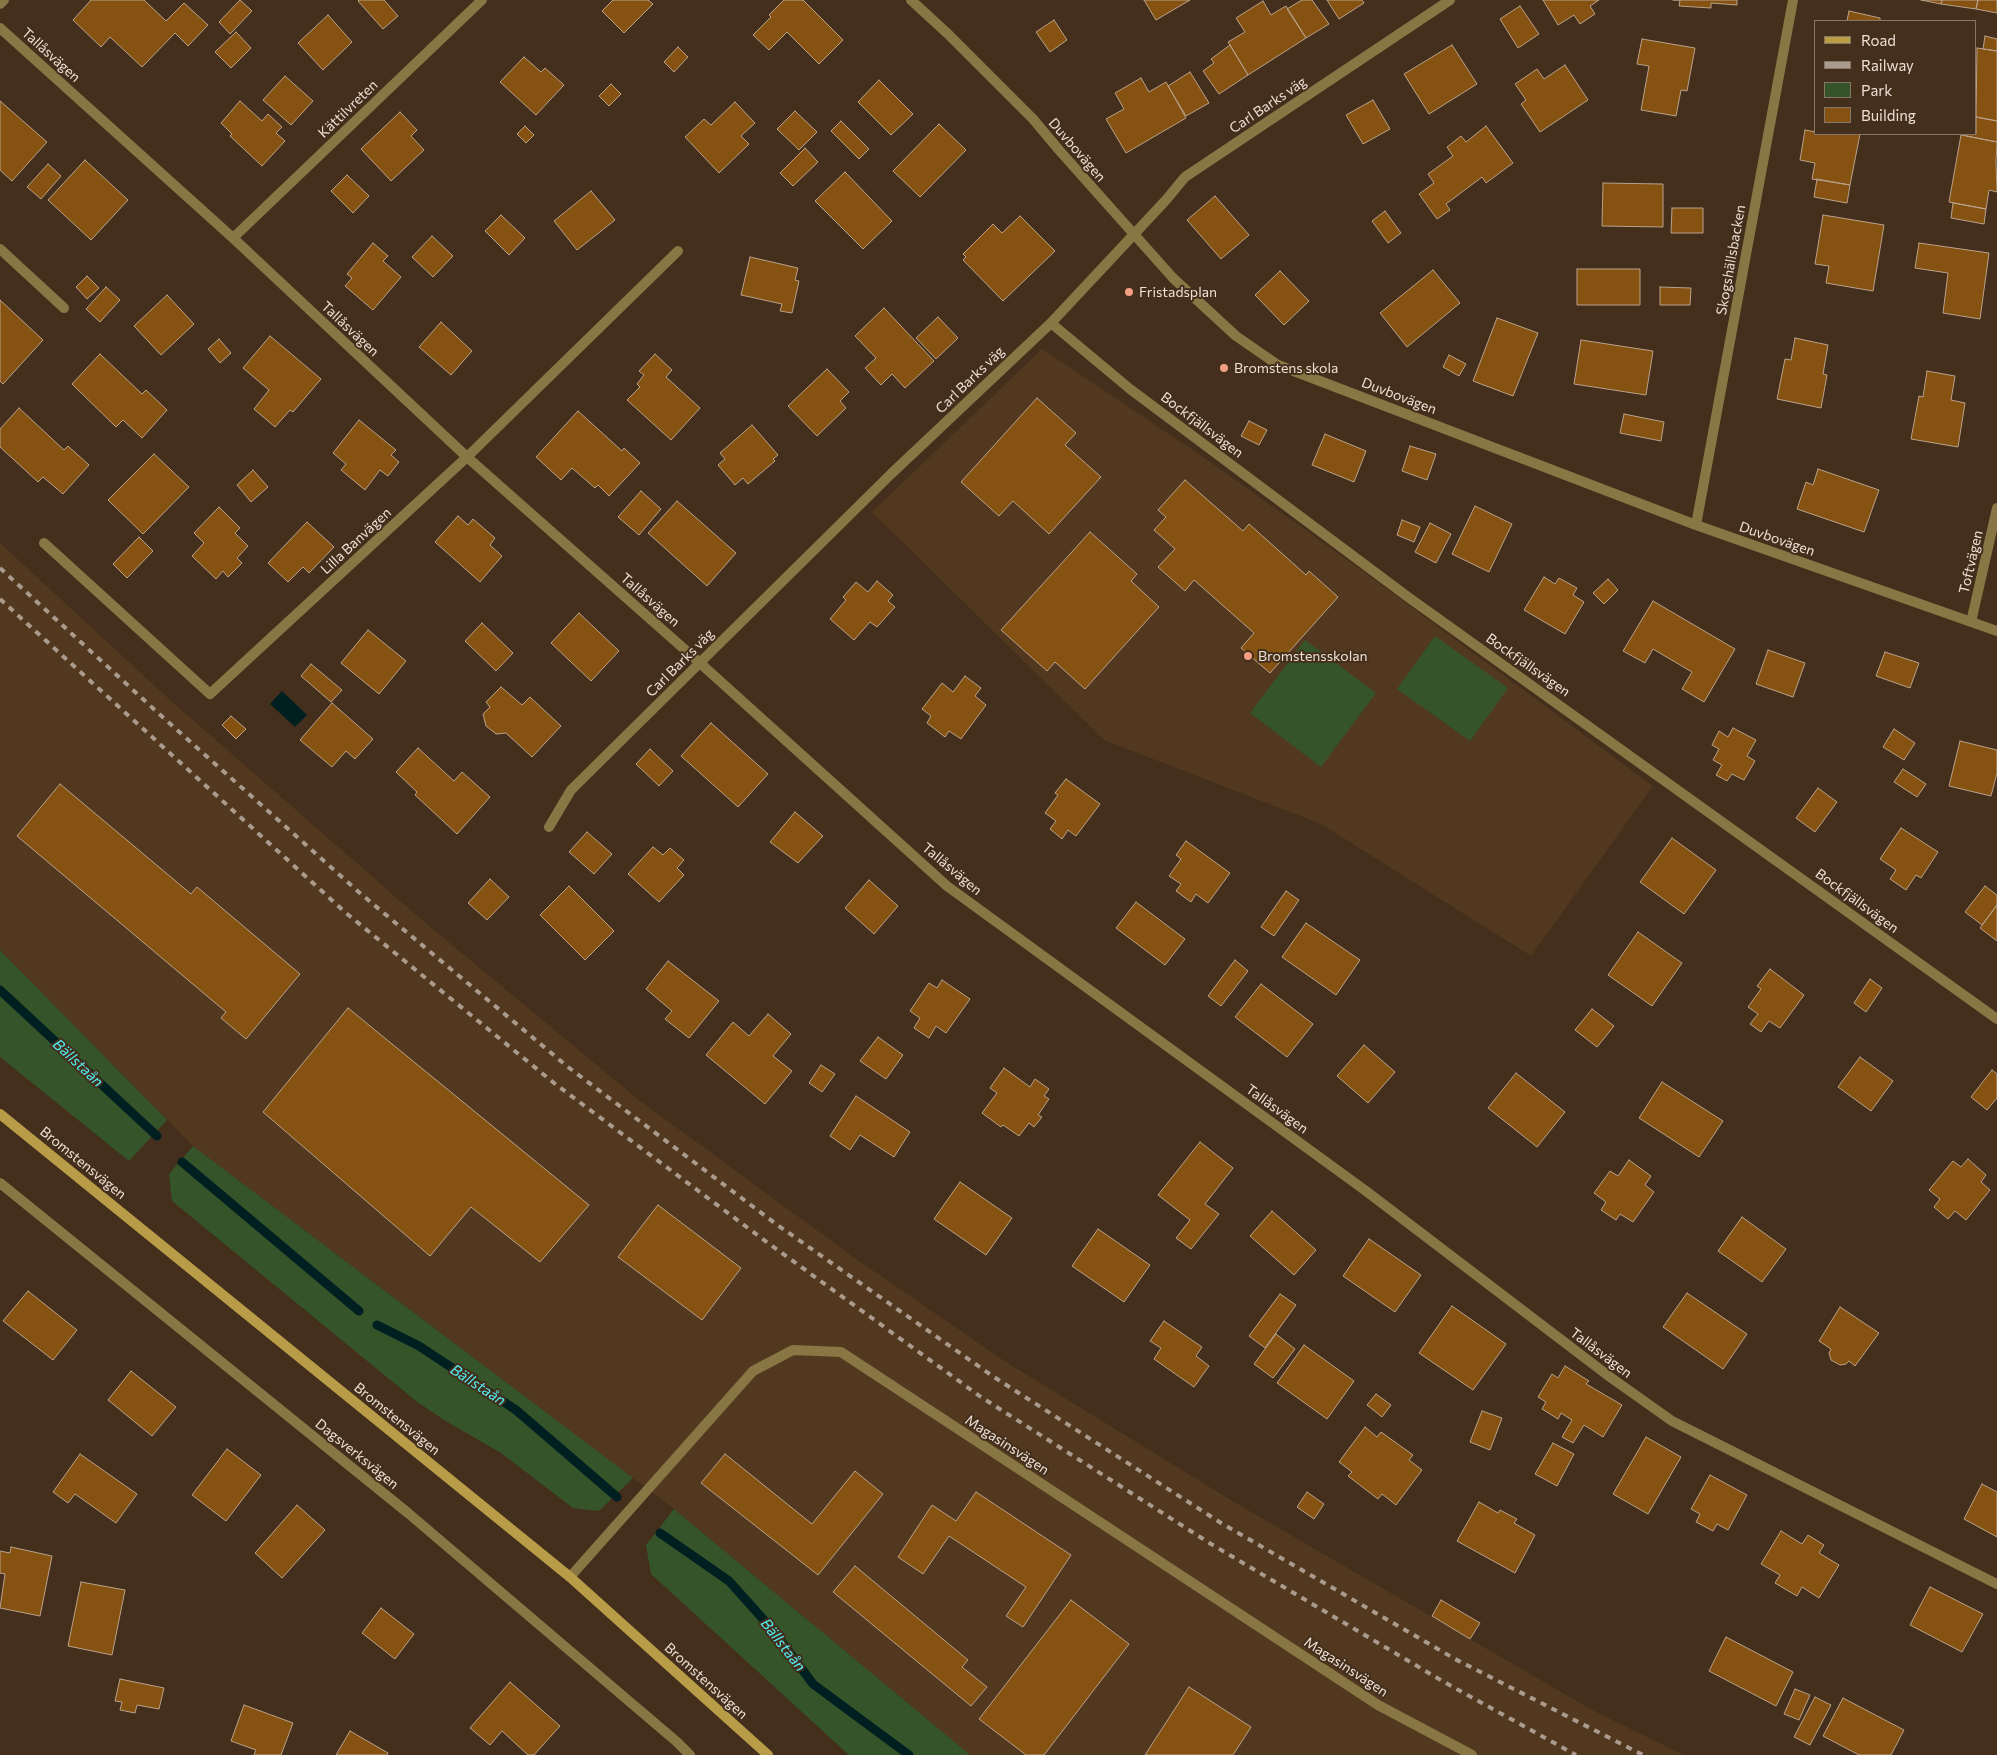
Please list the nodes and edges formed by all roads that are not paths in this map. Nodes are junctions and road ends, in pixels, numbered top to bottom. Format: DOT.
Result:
graph roads {
  1 [pos="4,0"];
  2 [pos="482,0"];
  3 [pos="911,0"];
  4 [pos="1450,0"];
  5 [pos="1793,0"];
  6 [pos="0,4"];
  7 [pos="0,28"];
  8 [pos="1133,234"];
  9 [pos="233,238"];
  10 [pos="0,250"];
  11 [pos="678,251"];
  12 [pos="64,308"];
  13 [pos="1051,322"];
  14 [pos="467,457"];
  15 [pos="1997,508"];
  16 [pos="1696,525"];
  17 [pos="44,543"];
  18 [pos="1971,622"];
  19 [pos="1997,632"];
  20 [pos="700,663"];
  21 [pos="548,827"];
  22 [pos="1997,1019"];
  23 [pos="0,1114"];
  24 [pos="0,1184"];
  25 [pos="570,1577"];
  26 [pos="1997,1584"];
  27 [pos="690,1755"];
  28 [pos="768,1755"];
  29 [pos="1472,1755"];
  1 -- 6 [label="street"];
  2 -- 9 [label="street, Kättilvreten"];
  3 -- 8 [label="street, Duvbovägen"];
  4 -- 8 [label="street, Carl Barks väg"];
  5 -- 16 [label="street, Skogshällsbacken"];
  7 -- 9 [label="street, Tallåsvägen"];
  8 -- 13 [label="street, Carl Barks väg"];
  8 -- 16 [label="street, Duvbovägen"];
  9 -- 14 [label="street, Tallåsvägen"];
  10 -- 12 [label="street"];
  11 -- 14 [label="street, Lilla Banvägen"];
  13 -- 20 [label="street, Carl Barks väg"];
  13 -- 22 [label="street, Bockfjällsvägen"];
  14 -- 17 [label="street, Lilla Banvägen"];
  14 -- 20 [label="street, Tallåsvägen"];
  15 -- 18 [label="street, Toftvägen"];
  16 -- 18 [label="street, Duvbovägen"];
  18 -- 19 [label="street, Duvbovägen"];
  20 -- 21 [label="street, Carl Barks väg"];
  20 -- 26 [label="street, Tallåsvägen"];
  23 -- 25 [label="street, Bromstensvägen"];
  24 -- 27 [label="street, Dagsverksvägen"];
  25 -- 28 [label="street, Bromstensvägen"];
  25 -- 29 [label="street, Magasinsvägen"];
}
